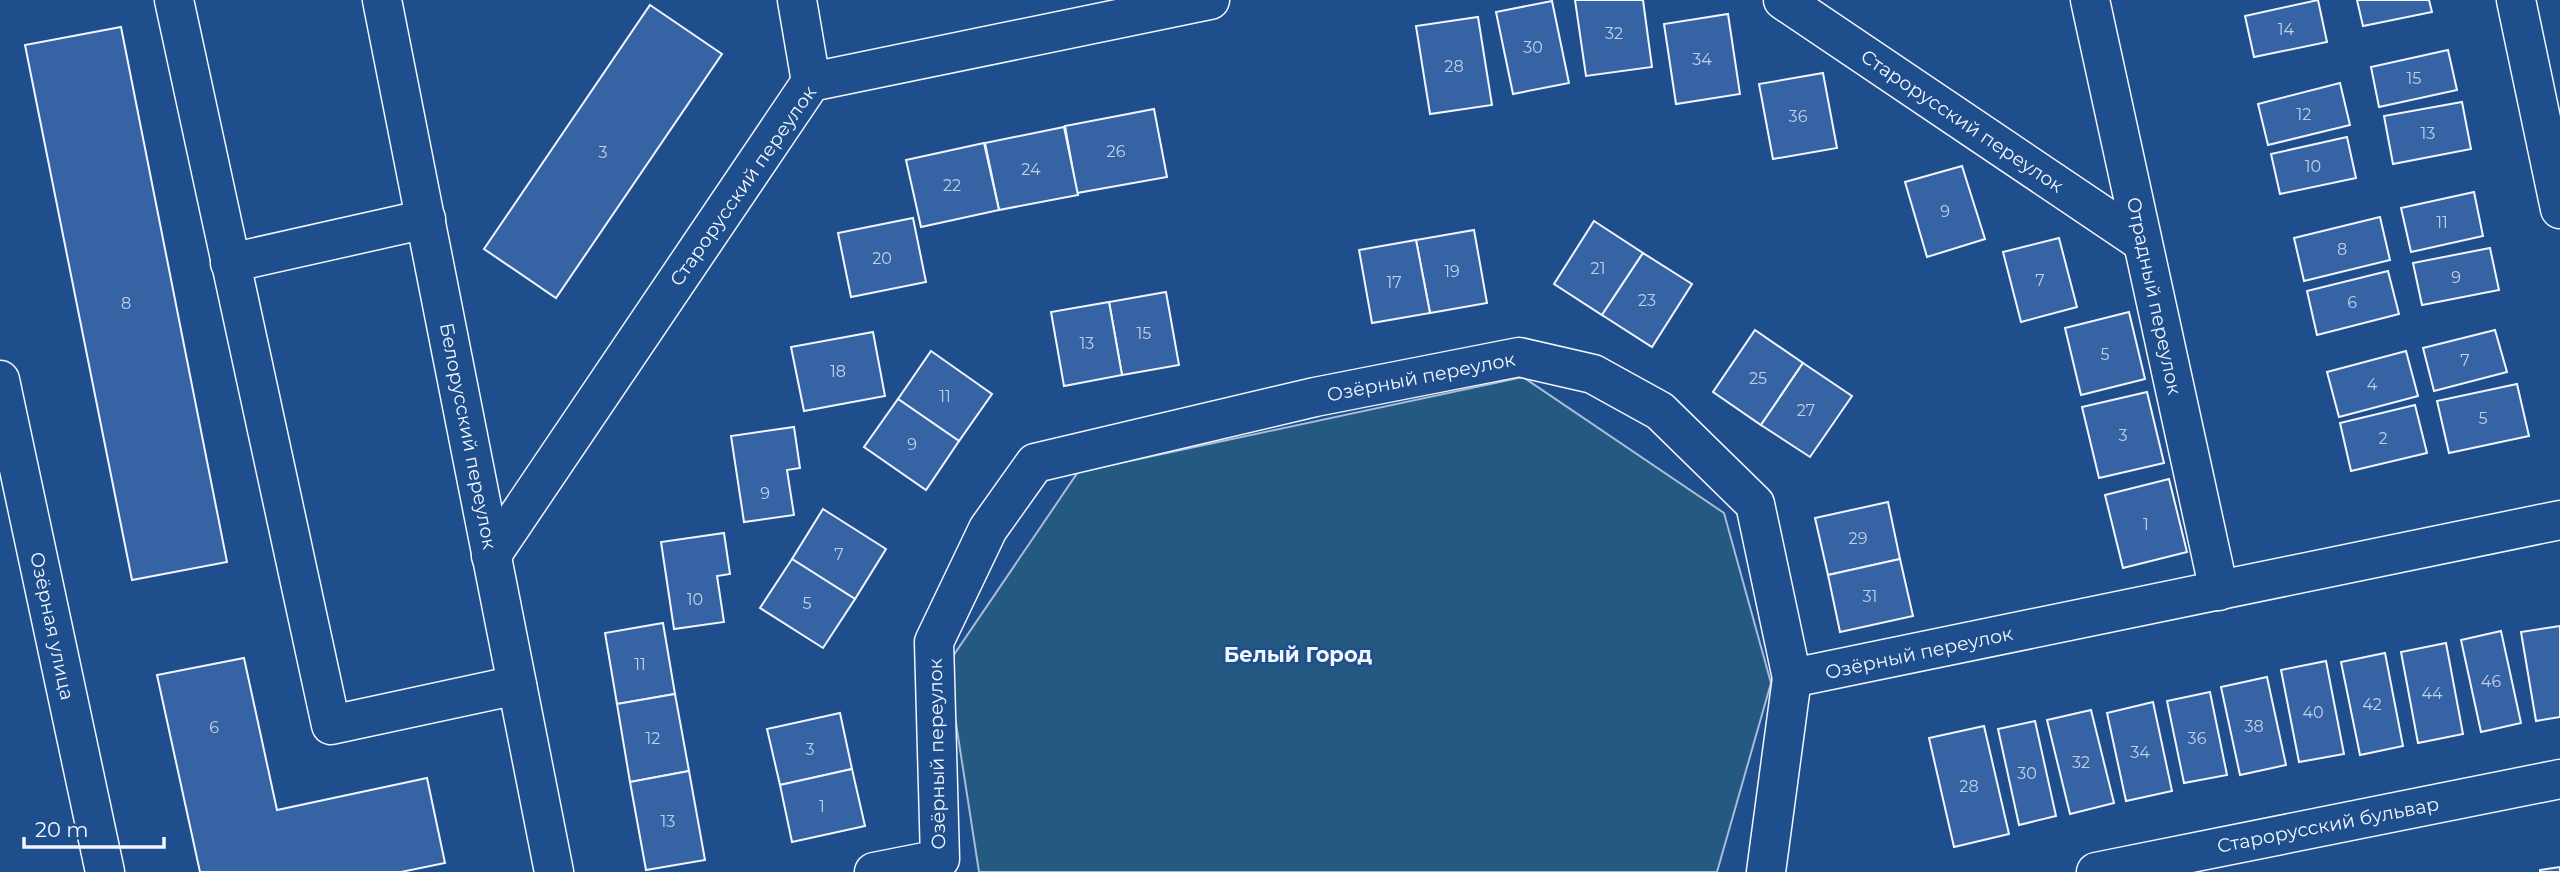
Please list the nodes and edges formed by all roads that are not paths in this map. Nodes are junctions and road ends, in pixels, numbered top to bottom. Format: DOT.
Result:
graph roads {
  1 [pos="174,0"];
  2 [pos="382,0"];
  3 [pos="797,0"];
  4 [pos="1210,0"];
  5 [pos="1783,0"];
  6 [pos="2090,0"];
  7 [pos="2516,0"];
  8 [pos="811,82"];
  9 [pos="2560,209"];
  10 [pos="426,219"];
  11 [pos="2142,242"];
  12 [pos="230,263"];
  13 [pos="1,389"];
  14 [pos="2560,520"];
  15 [pos="491,556"];
  16 [pos="2219,592"];
  17 [pos="1793,678"];
  18 [pos="517,685"];
  19 [pos="2560,779"];
  20 [pos="946,865"];
  21 [pos="105,872"];
  22 [pos="554,872"];
  23 [pos="874,872"];
  24 [pos="1766,872"];
  25 [pos="2096,872"];
  1 -- 12 [label="street"];
  2 -- 10 [label="street, Белорусский переулок"];
  3 -- 8 [label="street"];
  4 -- 8 [label="street, Старорусский переулок"];
  5 -- 11 [label="street, Старорусский переулок"];
  6 -- 11 [label="street, Отрадный переулок"];
  7 -- 9 [label="street"];
  8 -- 15 [label="street, Старорусский переулок"];
  10 -- 12 [label="street"];
  10 -- 15 [label="street, Белорусский переулок"];
  11 -- 16 [label="street, Отрадный переулок"];
  12 -- 18 [label="street"];
  13 -- 21 [label="street, Озёрная улица"];
  14 -- 16 [label="street, Озёрный переулок"];
  15 -- 18 [label="street, Белорусский переулок"];
  16 -- 17 [label="street, Озёрный переулок"];
  17 -- 20 [label="street, Озёрный переулок"];
  17 -- 24 [label="street"];
  18 -- 22 [label="street, Белорусский переулок"];
  19 -- 25 [label="street, Старорусский бульвар"];
  20 -- 23 [label="street, Озёрный переулок"];
}
